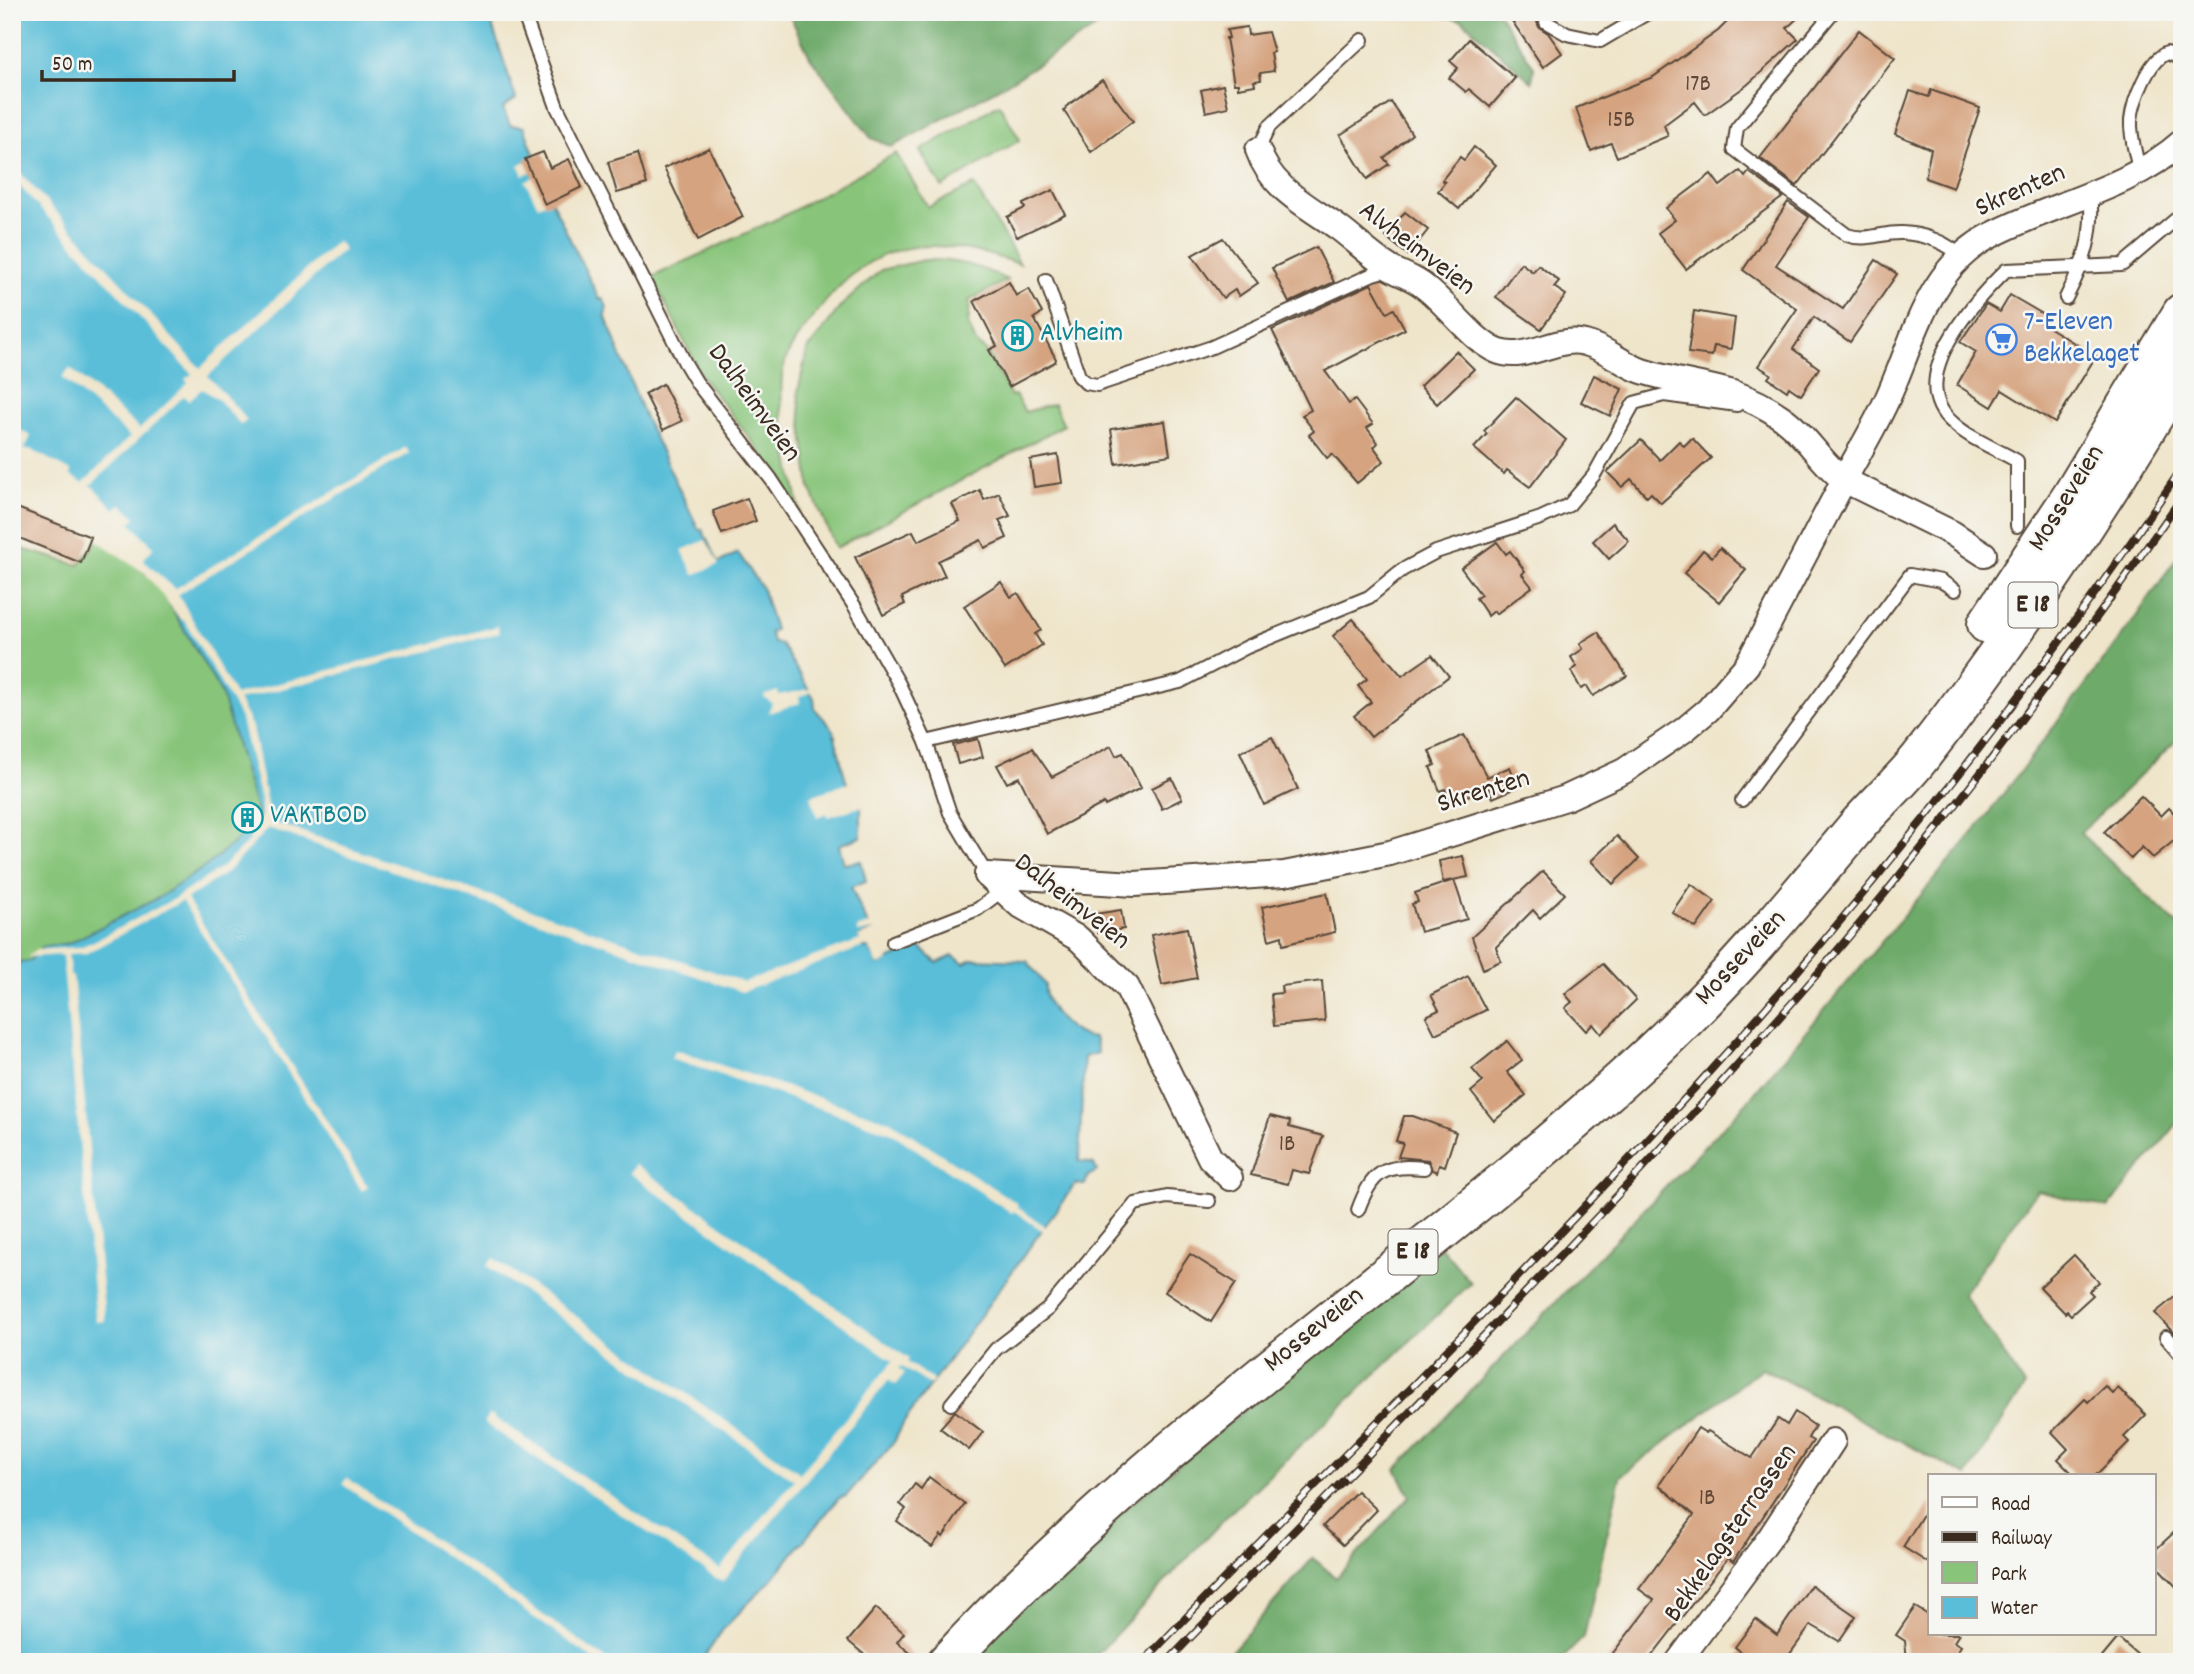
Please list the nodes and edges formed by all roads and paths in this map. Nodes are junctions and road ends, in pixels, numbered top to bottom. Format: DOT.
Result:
graph roads {
  1 [pos="523,12"];
  2 [pos="1650,12"];
  3 [pos="1833,12"];
  4 [pos="1546,22"];
  5 [pos="1363,40"];
  6 [pos="2182,59"];
  7 [pos="2182,142"];
  8 [pos="1253,151"];
  9 [pos="2139,170"];
  10 [pos="2090,194"];
  11 [pos="2182,214"];
  12 [pos="1961,258"];
  13 [pos="1391,269"];
  14 [pos="2081,269"];
  15 [pos="1046,280"];
  16 [pos="2066,298"];
  17 [pos="2182,313"];
  18 [pos="2182,370"];
  19 [pos="1758,403"];
  20 [pos="1844,480"];
  21 [pos="2017,526"];
  22 [pos="1984,554"];
  23 [pos="1955,590"];
  24 [pos="2003,601"];
  25 [pos="926,742"];
  26 [pos="1742,800"];
  27 [pos="1860,823"];
  28 [pos="995,882"];
  29 [pos="893,942"];
  30 [pos="1424,1168"];
  31 [pos="1230,1178"];
  32 [pos="1209,1201"];
  33 [pos="1358,1210"];
  34 [pos="2166,1337"];
  35 [pos="2182,1356"];
  36 [pos="951,1404"];
  37 [pos="1833,1441"];
  38 [pos="947,1662"];
  39 [pos="1678,1662"];
  1 -- 25 [label="lane, Dalheimveien"];
  2 -- 4 [label="lane"];
  3 -- 12 [label="lane"];
  5 -- 8 [label="lane"];
  6 -- 9 [label="lane"];
  7 -- 9 [label="street, Skrenten"];
  8 -- 13 [label="street, Alvheimveien"];
  9 -- 10 [label="street, Skrenten"];
  10 -- 12 [label="street, Skrenten"];
  10 -- 14 [label="lane"];
  11 -- 14 [label="lane"];
  12 -- 20 [label="street, Skrenten"];
  13 -- 15 [label="lane"];
  13 -- 19 [label="street, Alvheimveien"];
  14 -- 16 [label="lane"];
  14 -- 21 [label="lane"];
  17 -- 24 [label="highway, Mosseveien / E 18"];
  18 -- 27 [label="highway, Mosseveien / E 18"];
  19 -- 20 [label="street, Alvheimveien"];
  19 -- 25 [label="lane"];
  20 -- 22 [label="street"];
  20 -- 28 [label="street, Skrenten"];
  21 -- 24 [label="highway, E 18"];
  23 -- 26 [label="lane"];
  24 -- 27 [label="highway, Mosseveien / E 18"];
  25 -- 28 [label="lane, Dalheimveien"];
  27 -- 38 [label="highway, Mosseveien / E 18"];
  28 -- 29 [label="lane"];
  28 -- 31 [label="street, Dalheimveien"];
  30 -- 33 [label="lane"];
  32 -- 36 [label="lane"];
  34 -- 35 [label="lane"];
  37 -- 39 [label="street, Bekkelagsterrassen"];
}
